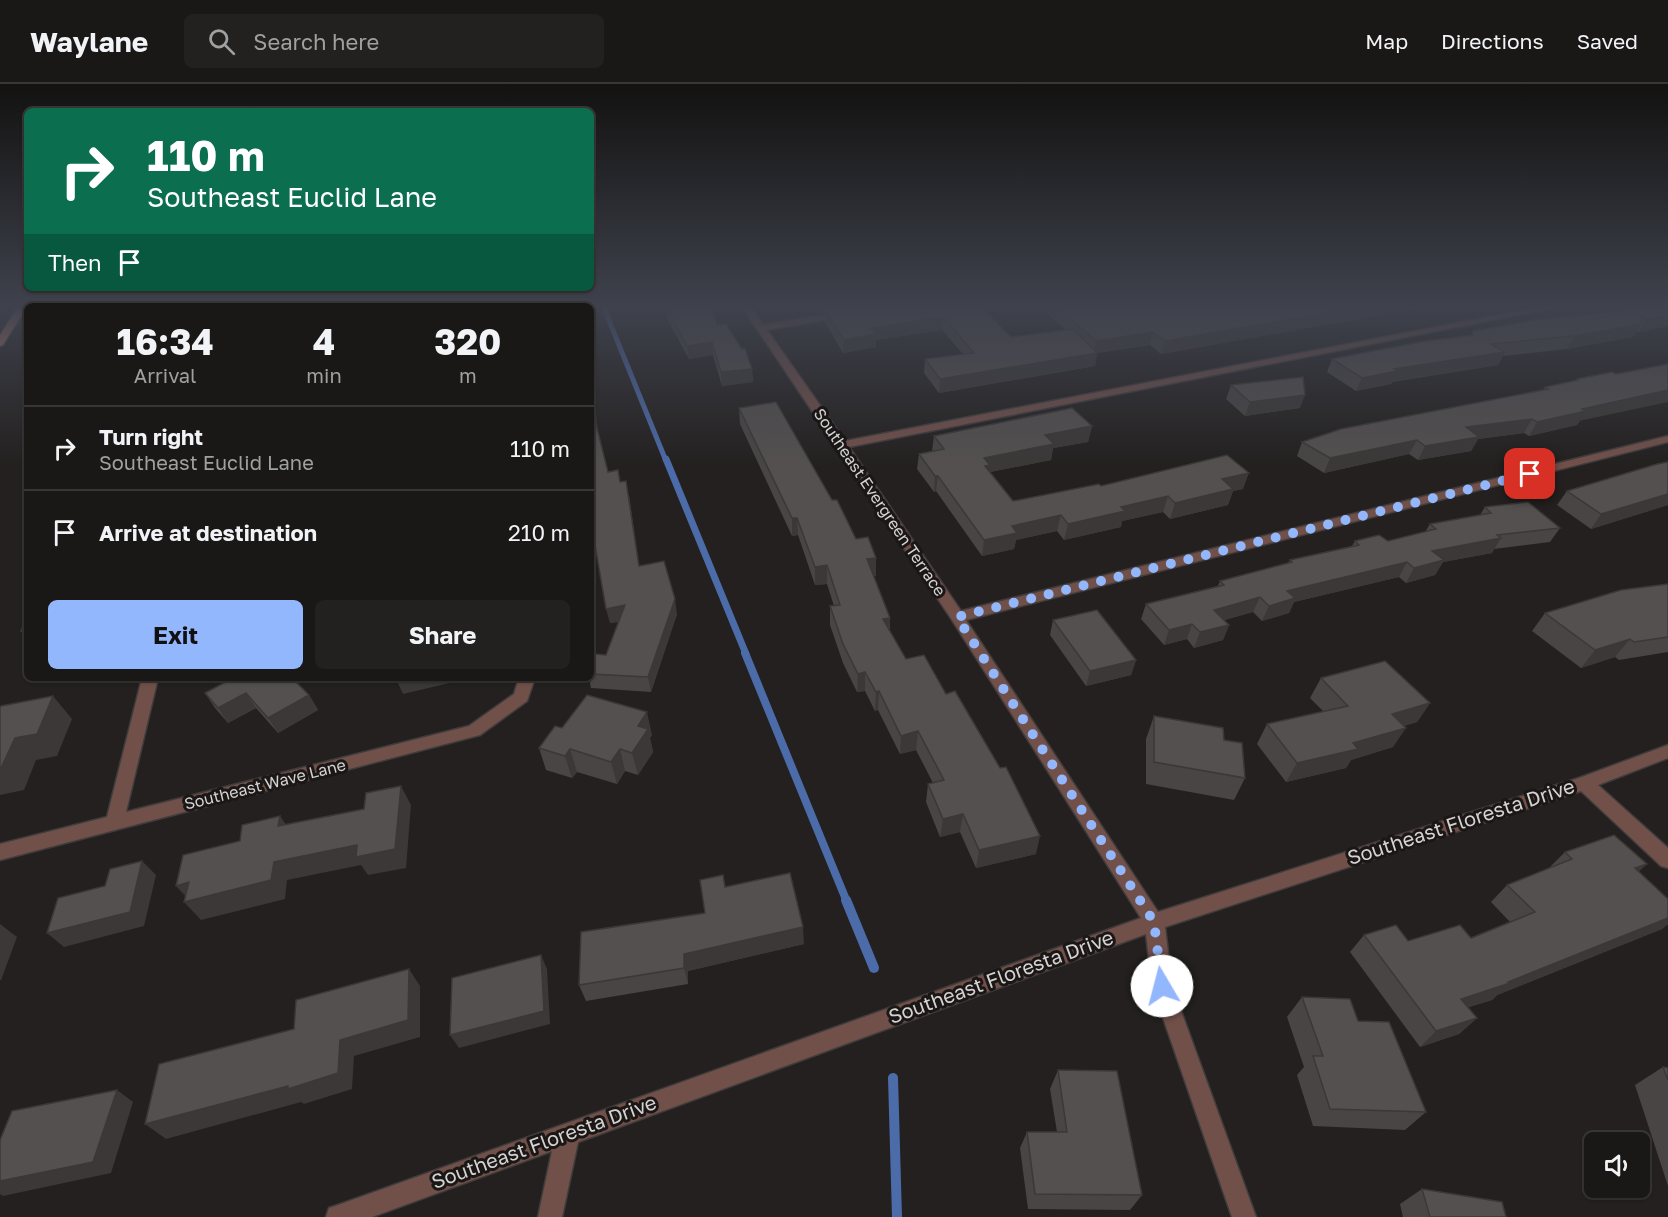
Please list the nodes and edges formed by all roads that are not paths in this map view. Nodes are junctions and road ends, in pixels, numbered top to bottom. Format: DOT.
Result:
graph roads {
  1 [pos="784,361"];
  2 [pos="1277,361"];
  3 [pos="1668,439"];
  4 [pos="842,445"];
  5 [pos="957,617"];
  6 [pos="149,681"];
  7 [pos="526,681"];
  8 [pos="1668,751"];
  9 [pos="1584,783"];
  10 [pos="115,822"];
  11 [pos="0,852"];
  12 [pos="1668,860"];
  13 [pos="1154,922"];
  14 [pos="568,1133"];
  15 [pos="338,1217"];
  16 [pos="550,1217"];
  17 [pos="1244,1217"];
  1 -- 4 [label="street, Southeast Evergreen Terrace"];
  2 -- 4 [label="street"];
  3 -- 5 [label="street"];
  4 -- 5 [label="street, Southeast Evergreen Terrace"];
  5 -- 13 [label="street, Southeast Evergreen Terrace"];
  6 -- 10 [label="street"];
  7 -- 10 [label="street, Southeast Wave Lane"];
  8 -- 9 [label="street, Southeast Floresta Drive"];
  9 -- 12 [label="street"];
  9 -- 13 [label="street, Southeast Floresta Drive"];
  10 -- 11 [label="street, Southeast Wave Lane"];
  13 -- 14 [label="street, Southeast Floresta Drive"];
  13 -- 17 [label="street, Southeast Evergreen Terrace"];
  14 -- 15 [label="street, Southeast Floresta Drive"];
  14 -- 16 [label="street"];
}
